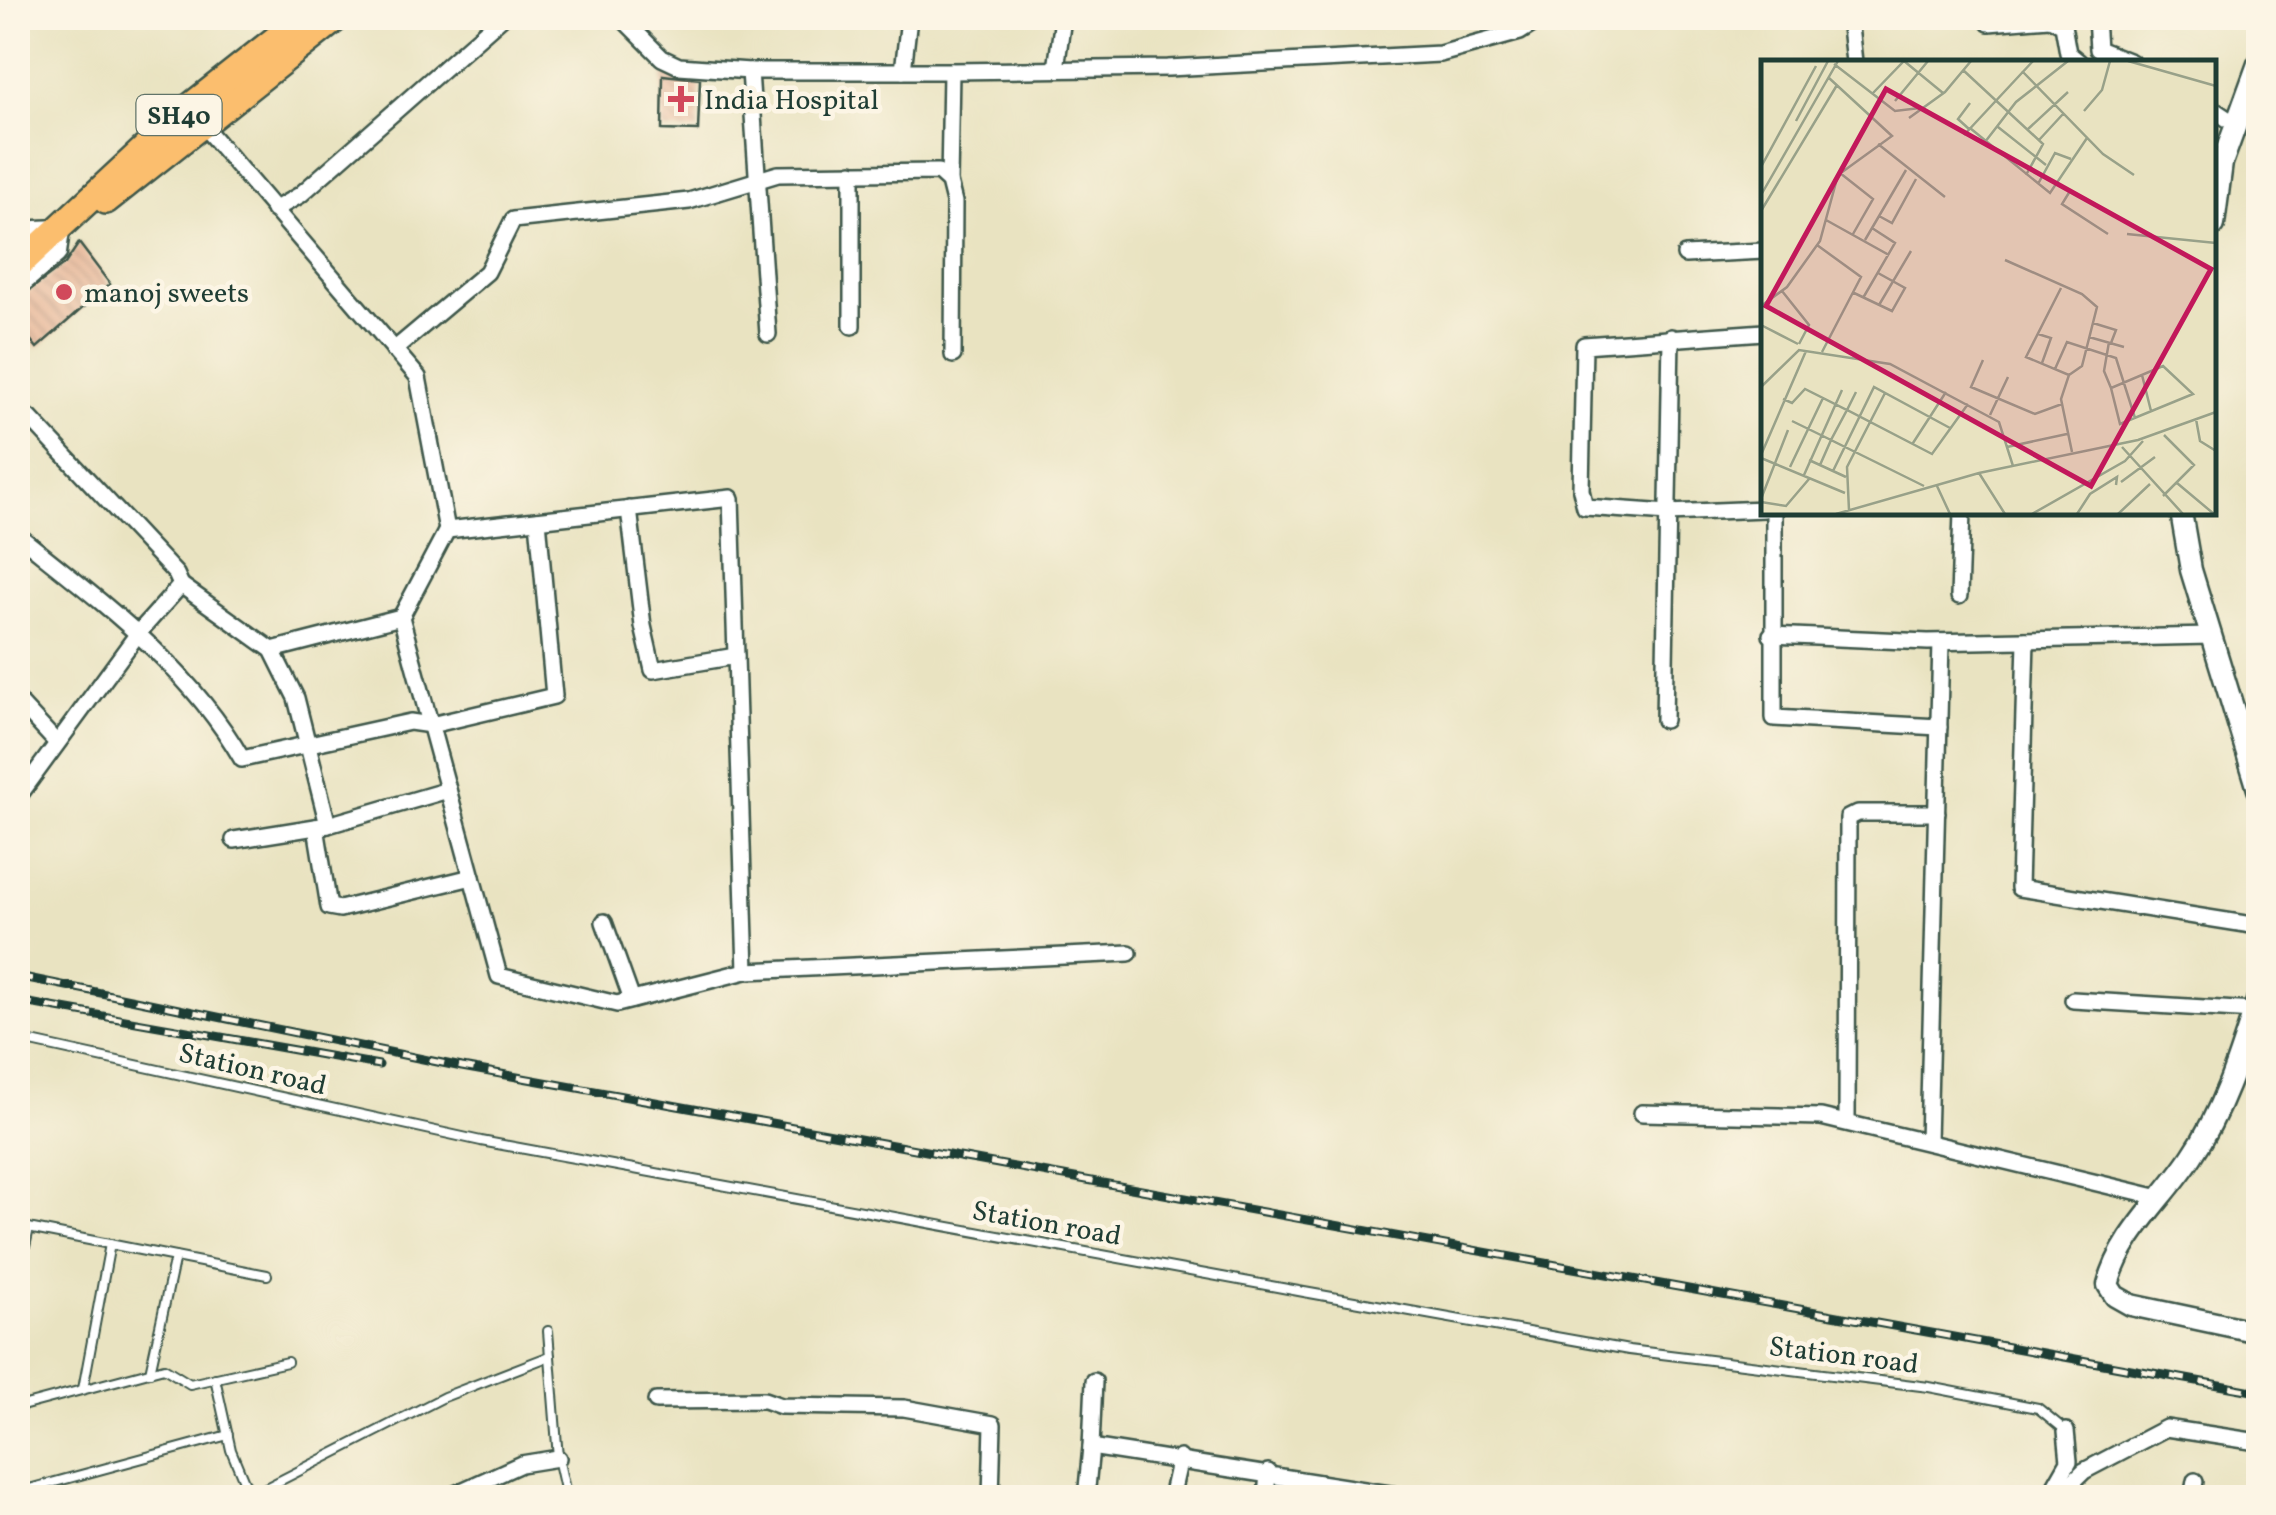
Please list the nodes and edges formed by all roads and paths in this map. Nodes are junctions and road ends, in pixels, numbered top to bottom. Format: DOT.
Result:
graph roads {
  1 [pos="23,18"];
  2 [pos="302,18"];
  3 [pos="337,18"];
  4 [pos="502,18"];
  5 [pos="622,18"];
  6 [pos="909,18"];
  7 [pos="1062,18"];
  8 [pos="1542,18"];
  9 [pos="1849,18"];
  10 [pos="1985,18"];
  11 [pos="2049,18"];
  12 [pos="2096,18"];
  13 [pos="18,26"];
  14 [pos="1854,60"];
  15 [pos="2077,60"];
  16 [pos="2125,60"];
  17 [pos="2258,64"];
  18 [pos="1056,69"];
  19 [pos="750,71"];
  20 [pos="903,71"];
  21 [pos="951,71"];
  22 [pos="2216,111"];
  23 [pos="195,117"];
  24 [pos="2235,124"];
  25 [pos="852,172"];
  26 [pos="760,182"];
  27 [pos="949,182"];
  28 [pos="274,210"];
  29 [pos="2216,210"];
  30 [pos="63,227"];
  31 [pos="1761,251"];
  32 [pos="1685,255"];
  33 [pos="22,256"];
  34 [pos="18,285"];
  35 [pos="852,326"];
  36 [pos="1761,332"];
  37 [pos="768,334"];
  38 [pos="1671,337"];
  39 [pos="394,350"];
  40 [pos="953,355"];
  41 [pos="24,413"];
  42 [pos="18,433"];
  43 [pos="1761,509"];
  44 [pos="629,510"];
  45 [pos="1668,513"];
  46 [pos="1774,515"];
  47 [pos="1962,515"];
  48 [pos="2182,515"];
  49 [pos="538,520"];
  50 [pos="446,530"];
  51 [pos="18,536"];
  52 [pos="181,585"];
  53 [pos="1959,596"];
  54 [pos="401,616"];
  55 [pos="139,632"];
  56 [pos="1771,636"];
  57 [pos="2212,636"];
  58 [pos="2026,640"];
  59 [pos="1942,642"];
  60 [pos="272,650"];
  61 [pos="736,656"];
  62 [pos="18,701"];
  63 [pos="1664,720"];
  64 [pos="431,725"];
  65 [pos="1939,727"];
  66 [pos="55,741"];
  67 [pos="308,744"];
  68 [pos="2258,788"];
  69 [pos="448,790"];
  70 [pos="18,797"];
  71 [pos="1937,813"];
  72 [pos="322,826"];
  73 [pos="234,840"];
  74 [pos="472,877"];
  75 [pos="604,922"];
  76 [pos="2258,926"];
  77 [pos="1129,953"];
  78 [pos="746,971"];
  79 [pos="632,1000"];
  80 [pos="2073,1000"];
  81 [pos="2256,1005"];
  82 [pos="18,1039"];
  83 [pos="1642,1113"];
  84 [pos="1847,1122"];
  85 [pos="1928,1142"];
  86 [pos="2160,1198"];
  87 [pos="18,1226"];
  88 [pos="29,1228"];
  89 [pos="110,1244"];
  90 [pos="175,1257"];
  91 [pos="267,1275"];
  92 [pos="18,1280"];
  93 [pos="548,1331"];
  94 [pos="2258,1332"];
  95 [pos="550,1356"];
  96 [pos="287,1362"];
  97 [pos="150,1372"];
  98 [pos="215,1378"];
  99 [pos="1094,1382"];
  100 [pos="83,1390"];
  101 [pos="656,1401"];
  102 [pos="18,1408"];
  103 [pos="2066,1431"];
  104 [pos="228,1435"];
  105 [pos="2258,1442"];
  106 [pos="1091,1447"];
  107 [pos="558,1458"];
  108 [pos="1180,1458"];
  109 [pos="1268,1472"];
  110 [pos="20,1493"];
  111 [pos="466,1493"];
  112 [pos="1368,1493"];
  113 [pos="249,1497"];
  114 [pos="446,1498"];
  115 [pos="567,1498"];
  116 [pos="991,1498"];
  117 [pos="1086,1498"];
  118 [pos="1171,1498"];
  119 [pos="1266,1498"];
  120 [pos="1415,1498"];
  121 [pos="2052,1498"];
  1 -- 13 [label="street"];
  2 -- 23 [label="main road, SH40"];
  3 -- 23 [label="main road"];
  4 -- 28 [label="street"];
  5 -- 19 [label="street"];
  6 -- 20 [label="street"];
  7 -- 18 [label="street"];
  8 -- 18 [label="street"];
  9 -- 14 [label="street"];
  10 -- 11 [label="street"];
  11 -- 15 [label="street"];
  12 -- 16 [label="street"];
  17 -- 24 [label="street"];
  18 -- 21 [label="street"];
  19 -- 20 [label="street"];
  19 -- 26 [label="street"];
  20 -- 21 [label="street"];
  21 -- 27 [label="street"];
  22 -- 24 [label="street"];
  23 -- 28 [label="street"];
  23 -- 30 [label="main road, SH40"];
  24 -- 29 [label="street"];
  25 -- 26 [label="street"];
  25 -- 27 [label="street"];
  25 -- 35 [label="street"];
  26 -- 37 [label="street"];
  26 -- 39 [label="street"];
  27 -- 40 [label="street"];
  28 -- 39 [label="street"];
  30 -- 33 [label="main road, SH40"];
  30 -- 34 [label="street"];
  31 -- 32 [label="street"];
  36 -- 38 [label="street"];
  38 -- 45 [label="street"];
  38 -- 45 [label="street"];
  39 -- 50 [label="street"];
  41 -- 42 [label="street"];
  41 -- 52 [label="street"];
  43 -- 45 [label="street"];
  44 -- 49 [label="street"];
  44 -- 61 [label="street"];
  44 -- 61 [label="street"];
  45 -- 63 [label="street"];
  46 -- 56 [label="street"];
  47 -- 53 [label="street"];
  48 -- 57 [label="street"];
  49 -- 50 [label="street"];
  49 -- 64 [label="street"];
  50 -- 54 [label="street"];
  51 -- 55 [label="street"];
  52 -- 55 [label="street"];
  52 -- 60 [label="street"];
  54 -- 60 [label="street"];
  54 -- 64 [label="street"];
  55 -- 66 [label="street"];
  55 -- 67 [label="street"];
  56 -- 59 [label="street"];
  56 -- 65 [label="street"];
  57 -- 58 [label="street"];
  57 -- 68 [label="street"];
  58 -- 59 [label="street"];
  58 -- 76 [label="street"];
  59 -- 65 [label="street"];
  60 -- 67 [label="street"];
  61 -- 78 [label="street"];
  62 -- 66 [label="street"];
  64 -- 67 [label="street"];
  64 -- 69 [label="street"];
  65 -- 71 [label="street"];
  66 -- 70 [label="street"];
  67 -- 72 [label="street"];
  69 -- 72 [label="street"];
  69 -- 74 [label="street"];
  71 -- 84 [label="street"];
  71 -- 85 [label="street"];
  72 -- 73 [label="street"];
  72 -- 74 [label="street"];
  74 -- 79 [label="street"];
  75 -- 79 [label="street"];
  77 -- 78 [label="street"];
  78 -- 79 [label="street"];
  80 -- 81 [label="street"];
  81 -- 86 [label="street"];
  82 -- 103 [label="lane, Station road"];
  83 -- 84 [label="street"];
  84 -- 85 [label="street"];
  85 -- 86 [label="street"];
  86 -- 94 [label="street"];
  87 -- 88 [label="lane"];
  88 -- 89 [label="lane"];
  88 -- 92 [label="lane"];
  89 -- 90 [label="lane"];
  89 -- 100 [label="lane"];
  90 -- 91 [label="lane"];
  90 -- 97 [label="lane"];
  93 -- 95 [label="lane"];
  95 -- 107 [label="lane"];
  95 -- 113 [label="lane"];
  96 -- 98 [label="lane"];
  97 -- 98 [label="lane"];
  97 -- 100 [label="lane"];
  98 -- 104 [label="lane"];
  99 -- 106 [label="street"];
  100 -- 102 [label="lane"];
  101 -- 116 [label="street"];
  103 -- 121 [label="street"];
  104 -- 110 [label="lane"];
  104 -- 113 [label="lane"];
  105 -- 121 [label="street"];
  106 -- 108 [label="street"];
  106 -- 117 [label="street"];
  107 -- 111 [label="street"];
  107 -- 115 [label="lane"];
  108 -- 109 [label="street"];
  108 -- 118 [label="street"];
  109 -- 112 [label="street"];
  109 -- 119 [label="street"];
  111 -- 114 [label="street"];
  112 -- 120 [label="street"];
}
